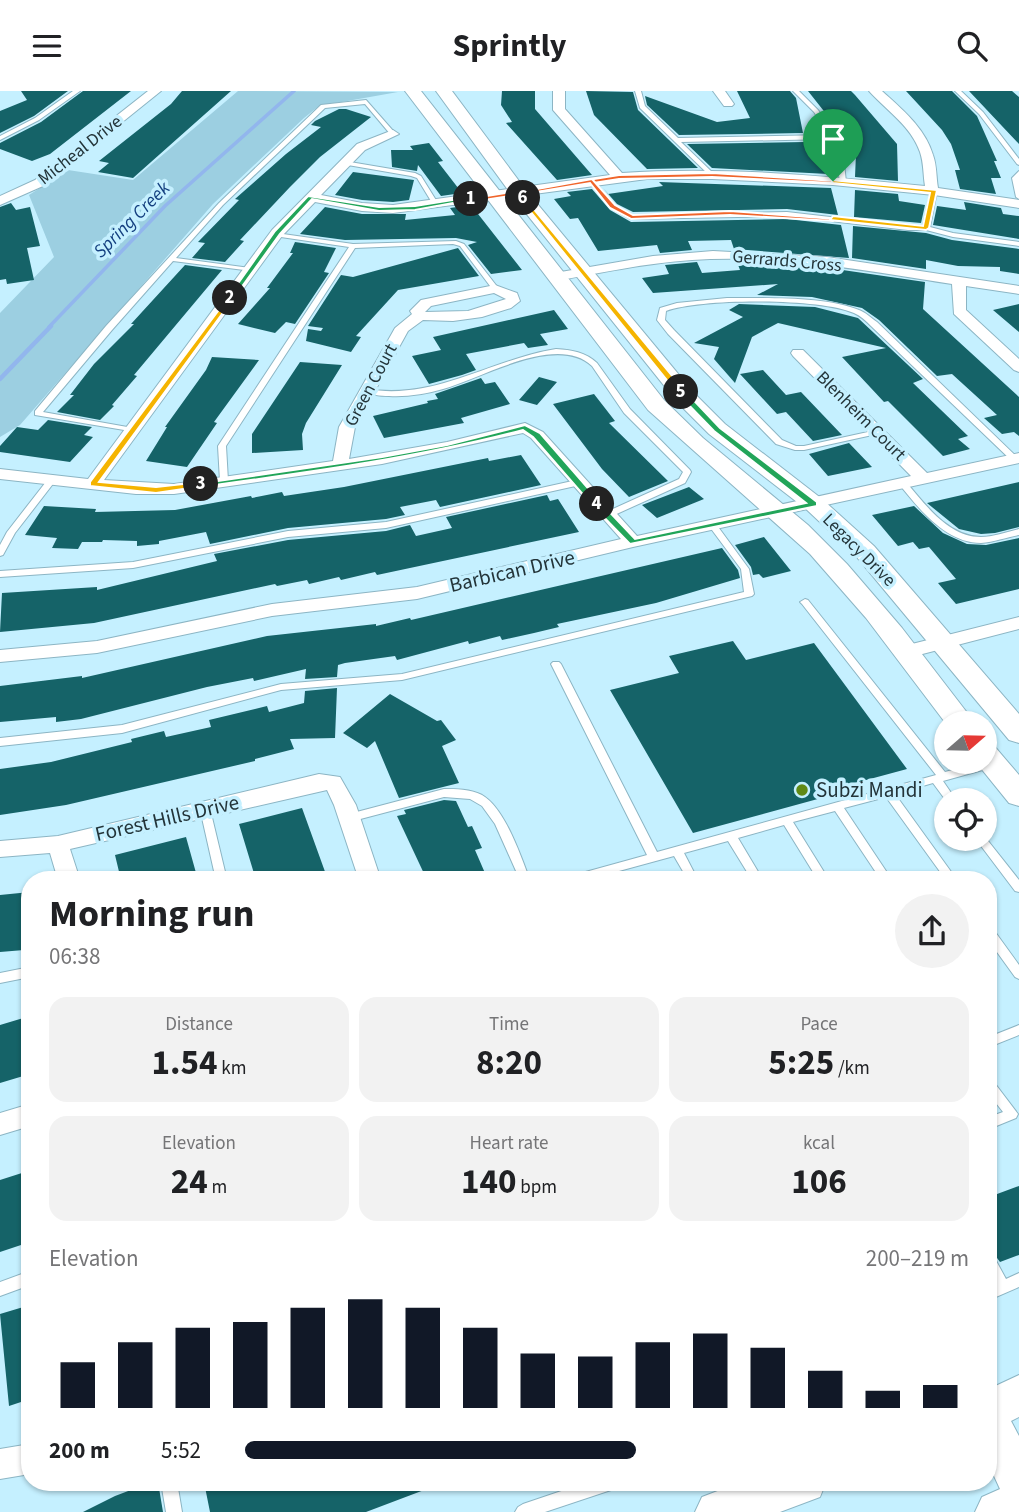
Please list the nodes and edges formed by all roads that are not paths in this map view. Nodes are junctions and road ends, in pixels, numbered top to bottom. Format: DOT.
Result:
graph roads {
  1 [pos="77,91"];
  2 [pos="155,91"];
  3 [pos="413,91"];
  4 [pos="444,91"];
  5 [pos="559,91"];
  6 [pos="638,91"];
  7 [pos="719,91"];
  8 [pos="796,91"];
  9 [pos="875,91"];
  10 [pos="958,91"];
  11 [pos="728,104"];
  12 [pos="393,134"];
  13 [pos="835,137"];
  14 [pos="0,138"];
  15 [pos="677,140"];
  16 [pos="344,163"];
  17 [pos="1019,163"];
  18 [pos="1019,173"];
  19 [pos="712,175"];
  20 [pos="619,177"];
  21 [pos="592,181"];
  22 [pos="842,182"];
  23 [pos="934,191"];
  24 [pos="519,193"];
  25 [pos="494,196"];
  26 [pos="311,197"];
  27 [pos="1019,197"];
  28 [pos="0,201"];
  29 [pos="1019,204"];
  30 [pos="436,205"];
  31 [pos="926,228"];
  32 [pos="276,235"];
  33 [pos="1019,244"];
  34 [pos="353,246"];
  35 [pos="171,259"];
  36 [pos="250,270"];
  37 [pos="585,272"];
  38 [pos="555,277"];
  39 [pos="958,281"];
  40 [pos="495,289"];
  41 [pos="1019,290"];
  42 [pos="420,316"];
  43 [pos="798,353"];
  44 [pos="1019,367"];
  45 [pos="366,391"];
  46 [pos="133,430"];
  47 [pos="877,432"];
  48 [pos="1017,458"];
  49 [pos="340,465"];
  50 [pos="0,474"];
  51 [pos="923,479"];
  52 [pos="52,480"];
  53 [pos="224,481"];
  54 [pos="577,483"];
  55 [pos="93,484"];
  56 [pos="903,484"];
  57 [pos="814,504"];
  58 [pos="781,512"];
  59 [pos="607,515"];
  60 [pos="713,526"];
  61 [pos="1019,531"];
  62 [pos="633,542"];
  63 [pos="0,553"];
  64 [pos="0,574"];
  65 [pos="805,602"];
  66 [pos="1019,623"];
  67 [pos="945,642"];
  68 [pos="907,652"];
  69 [pos="0,656"];
  70 [pos="556,664"];
  71 [pos="952,711"];
  72 [pos="1019,733"];
  73 [pos="0,742"];
  74 [pos="999,757"];
  75 [pos="939,778"];
  76 [pos="944,788"];
  77 [pos="888,792"];
  78 [pos="1019,795"];
  79 [pos="837,806"];
  80 [pos="205,809"];
  81 [pos="349,818"];
  82 [pos="786,820"];
  83 [pos="731,836"];
  84 [pos="58,844"];
  85 [pos="0,849"];
  86 [pos="677,851"];
  87 [pos="990,851"];
  88 [pos="654,857"];
  89 [pos="66,871"];
  90 [pos="220,871"];
  91 [pos="367,871"];
  92 [pos="521,871"];
  93 [pos="603,871"];
  94 [pos="689,871"];
  95 [pos="752,871"];
  96 [pos="818,871"];
  97 [pos="881,871"];
  98 [pos="945,871"];
  99 [pos="1019,888"];
  100 [pos="997,943"];
  101 [pos="21,974"];
  102 [pos="1019,974"];
  103 [pos="0,978"];
  104 [pos="1019,1030"];
  105 [pos="997,1036"];
  106 [pos="997,1095"];
  107 [pos="21,1118"];
  108 [pos="1016,1119"];
  109 [pos="997,1122"];
  110 [pos="0,1124"];
  111 [pos="997,1276"];
  112 [pos="1019,1280"];
  113 [pos="21,1281"];
  114 [pos="1002,1285"];
  115 [pos="997,1288"];
  116 [pos="0,1289"];
  117 [pos="1019,1396"];
  118 [pos="997,1406"];
  119 [pos="997,1437"];
  120 [pos="21,1460"];
  121 [pos="0,1464"];
  122 [pos="1019,1482"];
  123 [pos="170,1491"];
  124 [pos="585,1491"];
  125 [pos="779,1491"];
  126 [pos="1019,1503"];
  127 [pos="174,1512"];
  128 [pos="523,1512"];
  129 [pos="717,1512"];
  130 [pos="997,1512"];
  1 -- 14 [label="lane"];
  2 -- 28 [label="street, Micheal Drive"];
  3 -- 25 [label="main road, Legacy Drive"];
  4 -- 24 [label="main road, Legacy Drive"];
  5 -- 20 [label="street"];
  6 -- 15 [label="lane"];
  7 -- 11 [label="street"];
  8 -- 13 [label="lane"];
  9 -- 23 [label="street"];
  10 -- 17 [label="lane"];
  12 -- 16 [label="street"];
  12 -- 35 [label="lane"];
  13 -- 15 [label="lane"];
  13 -- 22 [label="lane"];
  15 -- 19 [label="lane"];
  16 -- 26 [label="street"];
  16 -- 30 [label="lane"];
  18 -- 27 [label="lane"];
  19 -- 20 [label="street"];
  19 -- 22 [label="street"];
  20 -- 21 [label="street"];
  21 -- 24 [label="street"];
  21 -- 31 [label="lane"];
  22 -- 23 [label="street"];
  23 -- 29 [label="street"];
  23 -- 31 [label="lane"];
  24 -- 25 [label="street"];
  24 -- 37 [label="main road, Legacy Drive"];
  25 -- 30 [label="street"];
  25 -- 38 [label="main road, Legacy Drive"];
  26 -- 30 [label="street"];
  26 -- 32 [label="street"];
  31 -- 33 [label="lane"];
  32 -- 34 [label="lane"];
  32 -- 36 [label="street"];
  34 -- 40 [label="lane"];
  34 -- 53 [label="lane"];
  35 -- 36 [label="lane"];
  35 -- 46 [label="lane"];
  36 -- 46 [label="street"];
  37 -- 38 [label="street, Gerrards Cross"];
  37 -- 39 [label="street, Gerrards Cross"];
  37 -- 57 [label="main road, Legacy Drive"];
  38 -- 58 [label="main road, Legacy Drive"];
  39 -- 41 [label="street, Gerrards Cross"];
  39 -- 44 [label="street"];
  40 -- 42 [label="street, Green Court"];
  40 -- 42 [label="street"];
  42 -- 45 [label="street, Green Court"];
  43 -- 47 [label="street, Blenheim Court"];
  45 -- 49 [label="street, Green Court"];
  45 -- 59 [label="lane"];
  46 -- 55 [label="street"];
  47 -- 48 [label="lane"];
  47 -- 51 [label="street, Blenheim Court"];
  48 -- 51 [label="street, Barbican Drive"];
  49 -- 53 [label="street"];
  49 -- 54 [label="street"];
  50 -- 52 [label="street"];
  51 -- 56 [label="street, Barbican Drive"];
  52 -- 55 [label="street"];
  52 -- 63 [label="lane"];
  53 -- 55 [label="street"];
  54 -- 59 [label="street"];
  54 -- 64 [label="lane"];
  56 -- 57 [label="street, Barbican Drive"];
  56 -- 61 [label="lane"];
  57 -- 58 [label="street, Barbican Drive"];
  57 -- 67 [label="main road, Legacy Drive"];
  58 -- 60 [label="street, Barbican Drive"];
  58 -- 68 [label="main road, Legacy Drive"];
  59 -- 62 [label="street"];
  60 -- 62 [label="street, Barbican Drive"];
  60 -- 73 [label="lane"];
  62 -- 69 [label="street, Barbican Drive"];
  65 -- 75 [label="lane"];
  66 -- 67 [label="street"];
  67 -- 68 [label="street"];
  67 -- 72 [label="main road, Legacy Drive"];
  68 -- 71 [label="main road, Legacy Drive"];
  70 -- 88 [label="lane"];
  74 -- 75 [label="lane"];
  74 -- 78 [label="main road"];
  75 -- 76 [label="lane"];
  75 -- 77 [label="lane"];
  77 -- 79 [label="lane"];
  77 -- 98 [label="lane"];
  79 -- 82 [label="lane"];
  79 -- 97 [label="lane"];
  80 -- 81 [label="street, Forest Hills Drive"];
  80 -- 84 [label="street, Forest Hills Drive"];
  80 -- 90 [label="lane"];
  81 -- 91 [label="street"];
  81 -- 92 [label="lane"];
  82 -- 83 [label="lane"];
  82 -- 96 [label="lane"];
  83 -- 86 [label="lane"];
  83 -- 95 [label="lane"];
  84 -- 85 [label="street, Forest Hills Drive"];
  84 -- 89 [label="street"];
  86 -- 88 [label="lane"];
  86 -- 94 [label="lane"];
  87 -- 99 [label="lane"];
  88 -- 93 [label="lane"];
  100 -- 102 [label="lane"];
  101 -- 103 [label="lane"];
  104 -- 105 [label="lane"];
  106 -- 108 [label="lane"];
  107 -- 110 [label="street"];
  108 -- 109 [label="lane"];
  111 -- 114 [label="lane"];
  112 -- 114 [label="lane"];
  113 -- 116 [label="lane"];
  114 -- 115 [label="lane"];
  117 -- 118 [label="main road"];
  119 -- 122 [label="main road"];
  120 -- 121 [label="street"];
  123 -- 127 [label="lane"];
  124 -- 128 [label="lane"];
  125 -- 129 [label="main road"];
  126 -- 130 [label="main road"];
}
